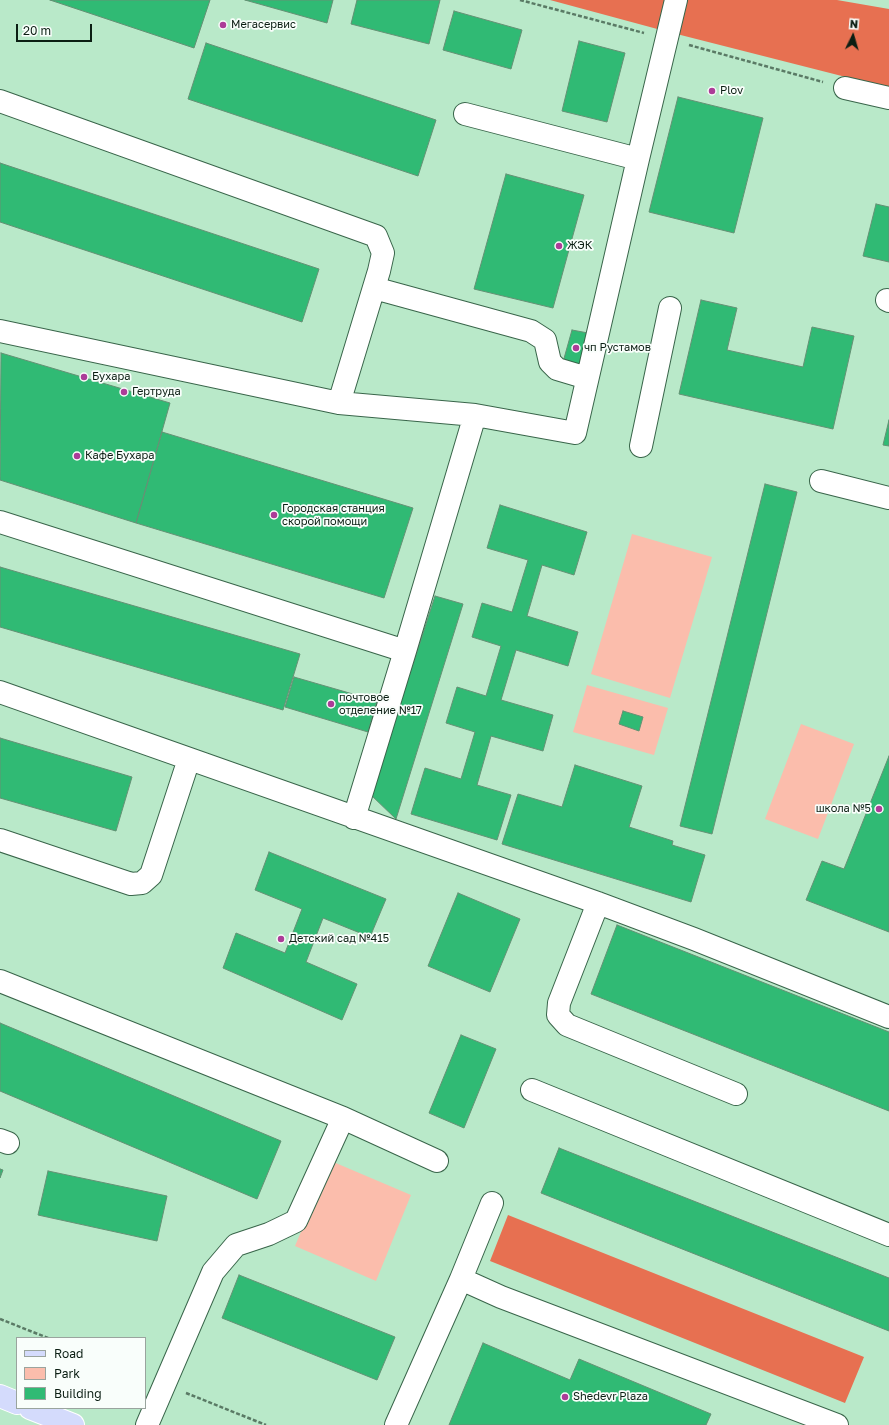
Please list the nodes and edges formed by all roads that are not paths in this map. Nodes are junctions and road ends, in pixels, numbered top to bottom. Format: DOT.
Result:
graph roads {
  1 [pos="676,0"];
  2 [pos="845,88"];
  3 [pos="889,98"];
  4 [pos="0,101"];
  5 [pos="465,114"];
  6 [pos="638,159"];
  7 [pos="374,288"];
  8 [pos="670,308"];
  9 [pos="0,331"];
  10 [pos="587,378"];
  11 [pos="338,403"];
  12 [pos="475,415"];
  13 [pos="641,446"];
  14 [pos="821,481"];
  15 [pos="889,498"];
  16 [pos="0,522"];
  17 [pos="405,651"];
  18 [pos="0,692"];
  19 [pos="189,759"];
  20 [pos="354,818"];
  21 [pos="0,840"];
  22 [pos="598,903"];
  23 [pos="0,981"];
  24 [pos="889,1017"];
  25 [pos="532,1090"];
  26 [pos="736,1094"];
  27 [pos="343,1118"];
  28 [pos="437,1161"];
  29 [pos="492,1203"];
  30 [pos="889,1235"];
  31 [pos="461,1279"];
  32 [pos="0,1396"];
  33 [pos="16,1403"];
  34 [pos="33,1409"];
  35 [pos="73,1425"];
  36 [pos="147,1425"];
  37 [pos="396,1425"];
  38 [pos="837,1425"];
  1 -- 6 [label="street"];
  2 -- 3 [label="street"];
  4 -- 7 [label="street"];
  5 -- 6 [label="street"];
  6 -- 10 [label="street"];
  7 -- 10 [label="street"];
  7 -- 11 [label="street"];
  8 -- 13 [label="street"];
  9 -- 11 [label="street"];
  10 -- 12 [label="street"];
  11 -- 12 [label="street"];
  12 -- 17 [label="street"];
  14 -- 15 [label="street"];
  16 -- 17 [label="street"];
  17 -- 20 [label="street"];
  18 -- 19 [label="street"];
  19 -- 20 [label="street"];
  19 -- 21 [label="street"];
  20 -- 22 [label="street"];
  22 -- 24 [label="street"];
  22 -- 26 [label="street"];
  23 -- 27 [label="street"];
  25 -- 30 [label="street"];
  27 -- 28 [label="street"];
  27 -- 36 [label="street"];
  29 -- 31 [label="street"];
  31 -- 37 [label="street"];
  31 -- 38 [label="street"];
  32 -- 33 [label="main road"];
  34 -- 35 [label="main road"];
}
